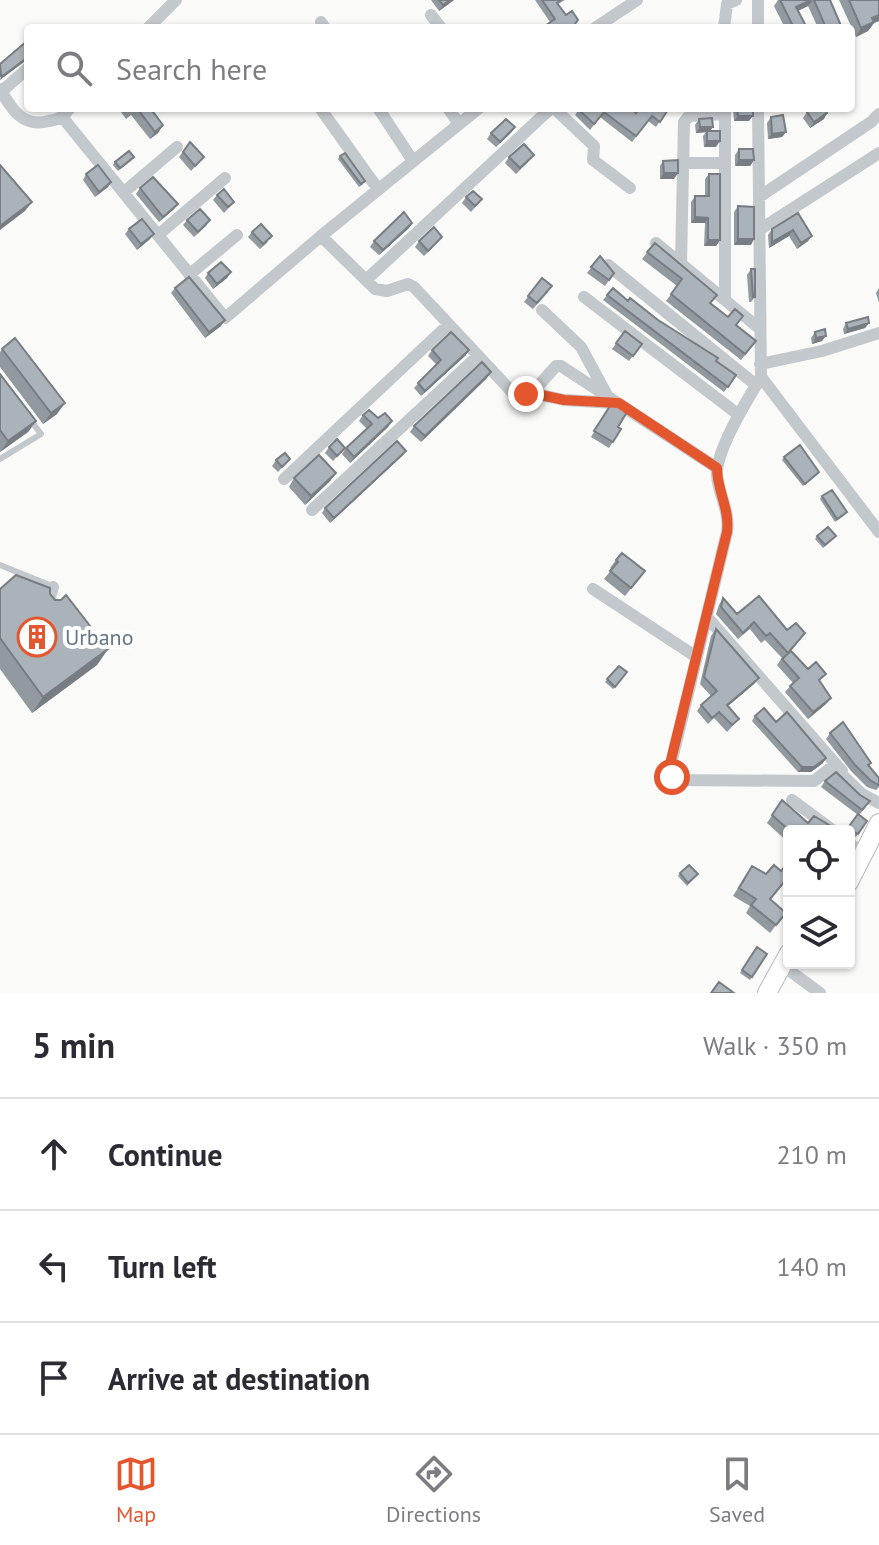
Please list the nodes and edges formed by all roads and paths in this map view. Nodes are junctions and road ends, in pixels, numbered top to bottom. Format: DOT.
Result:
graph roads {
  1 [pos="176,0"];
  2 [pos="637,0"];
  3 [pos="736,0"];
  4 [pos="744,0"];
  5 [pos="758,0"];
  6 [pos="431,15"];
  7 [pos="152,24"];
  8 [pos="438,24"];
  9 [pos="601,24"];
  10 [pos="724,24"];
  11 [pos="758,24"];
  12 [pos="24,71"];
  13 [pos="1,91"];
  14 [pos="323,112"];
  15 [pos="381,112"];
  16 [pos="451,112"];
  17 [pos="474,112"];
  18 [pos="548,112"];
  19 [pos="556,112"];
  20 [pos="719,112"];
  21 [pos="725,112"];
  22 [pos="758,112"];
  23 [pos="66,113"];
  24 [pos="879,114"];
  25 [pos="459,124"];
  26 [pos="177,147"];
  27 [pos="879,153"];
  28 [pos="413,161"];
  29 [pos="683,163"];
  30 [pos="725,163"];
  31 [pos="225,178"];
  32 [pos="630,188"];
  33 [pos="378,189"];
  34 [pos="124,192"];
  35 [pos="759,197"];
  36 [pos="759,230"];
  37 [pos="158,235"];
  38 [pos="237,235"];
  39 [pos="321,236"];
  40 [pos="656,243"];
  41 [pos="681,264"];
  42 [pos="608,265"];
  43 [pos="190,274"];
  44 [pos="366,280"];
  45 [pos="584,297"];
  46 [pos="725,300"];
  47 [pos="542,310"];
  48 [pos="448,325"];
  49 [pos="760,329"];
  50 [pos="879,333"];
  51 [pos="477,357"];
  52 [pos="759,375"];
  53 [pos="532,393"];
  54 [pos="613,400"];
  55 [pos="25,412"];
  56 [pos="739,415"];
  57 [pos="0,459"];
  58 [pos="717,468"];
  59 [pos="284,479"];
  60 [pos="312,510"];
  61 [pos="879,532"];
  62 [pos="0,565"];
  63 [pos="53,587"];
  64 [pos="593,589"];
  65 [pos="47,607"];
  66 [pos="707,617"];
  67 [pos="695,656"];
  68 [pos="862,794"];
  69 [pos="792,800"];
  70 [pos="879,803"];
  71 [pos="879,823"];
  72 [pos="826,825"];
  73 [pos="855,848"];
  74 [pos="864,855"];
  75 [pos="855,871"];
  76 [pos="783,963"];
  77 [pos="795,969"];
  78 [pos="767,993"];
  79 [pos="820,993"];
  1 -- 7 [label="street"];
  2 -- 9 [label="street"];
  3 -- 10 [label="street"];
  4 -- 5 [label="street"];
  5 -- 11 [label="street"];
  6 -- 8 [label="street"];
  12 -- 13 [label="street"];
  13 -- 23 [label="street"];
  14 -- 33 [label="street"];
  15 -- 28 [label="street"];
  16 -- 25 [label="street"];
  17 -- 25 [label="street"];
  18 -- 44 [label="street"];
  19 -- 32 [label="street"];
  20 -- 29 [label="street"];
  21 -- 30 [label="street"];
  22 -- 35 [label="street"];
  23 -- 34 [label="street"];
  24 -- 35 [label="street"];
  25 -- 28 [label="street"];
  26 -- 34 [label="street"];
  27 -- 36 [label="street"];
  28 -- 33 [label="street"];
  29 -- 30 [label="street"];
  29 -- 41 [label="street"];
  30 -- 46 [label="street"];
  31 -- 37 [label="street"];
  33 -- 39 [label="street"];
  34 -- 37 [label="street"];
  35 -- 36 [label="street"];
  36 -- 49 [label="street"];
  37 -- 43 [label="street"];
  38 -- 43 [label="street"];
  39 -- 43 [label="street"];
  39 -- 44 [label="street"];
  40 -- 41 [label="street"];
  41 -- 46 [label="street"];
  42 -- 52 [label="street"];
  44 -- 48 [label="street"];
  45 -- 56 [label="street"];
  46 -- 49 [label="street"];
  47 -- 54 [label="street"];
  48 -- 51 [label="street"];
  48 -- 59 [label="street"];
  49 -- 52 [label="street"];
  50 -- 52 [label="street"];
  51 -- 53 [label="street"];
  51 -- 60 [label="street"];
  52 -- 56 [label="street"];
  52 -- 61 [label="street"];
  53 -- 54 [label="street"];
  53 -- 54 [label="street"];
  54 -- 58 [label="street"];
  55 -- 57 [label="lane"];
  56 -- 58 [label="street"];
  58 -- 66 [label="street"];
  62 -- 63 [label="lane"];
  63 -- 65 [label="street"];
  64 -- 67 [label="street"];
  66 -- 67 [label="street"];
  66 -- 68 [label="street"];
  67 -- 68 [label="street"];
  68 -- 70 [label="street"];
  69 -- 72 [label="street"];
  71 -- 74 [label="main road"];
  73 -- 74 [label="street"];
  74 -- 75 [label="main road"];
  76 -- 78 [label="main road"];
  77 -- 79 [label="street"];
}
